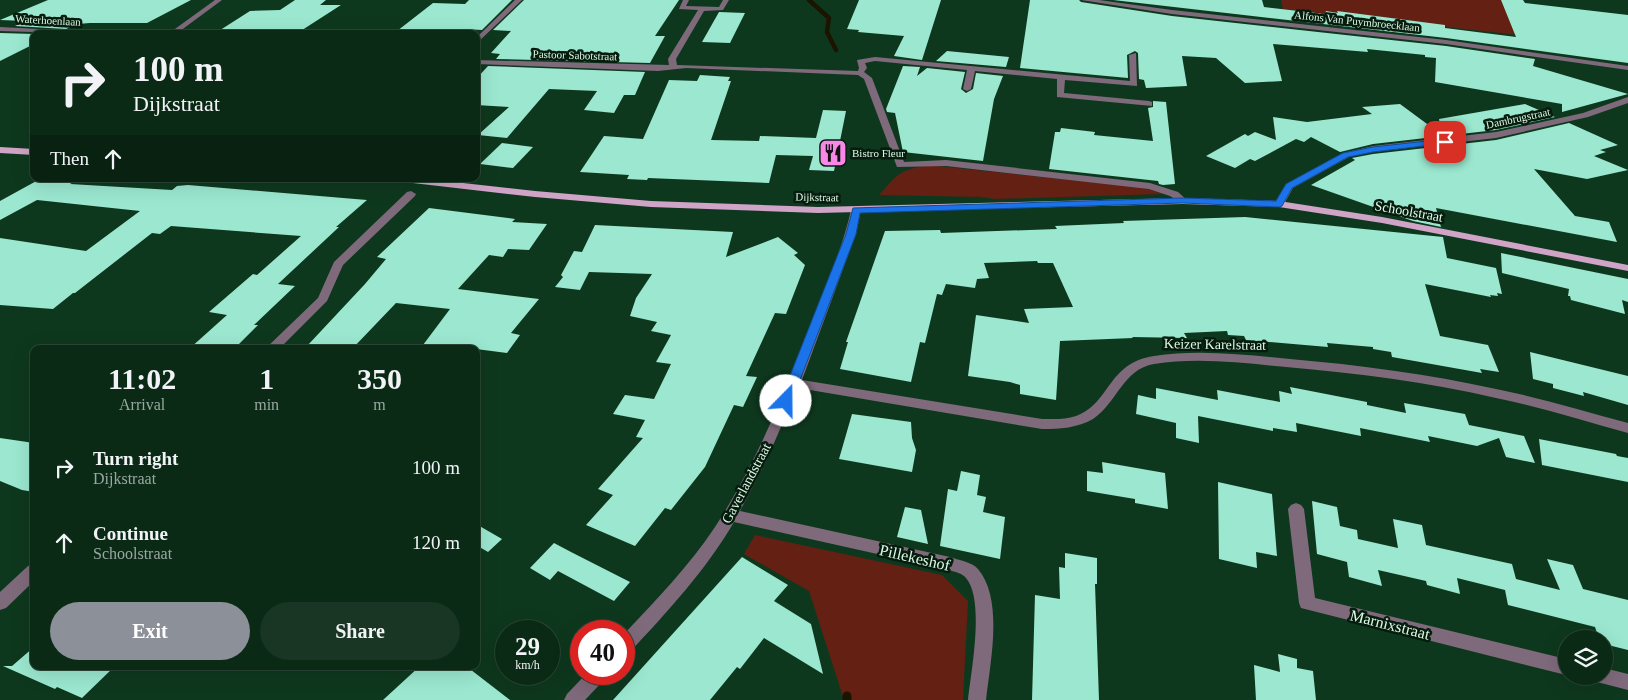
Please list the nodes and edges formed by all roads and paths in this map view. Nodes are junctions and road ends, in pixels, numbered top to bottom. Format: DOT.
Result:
graph roads {
  1 [pos="219,0"];
  2 [pos="519,0"];
  3 [pos="686,0"];
  4 [pos="726,0"];
  5 [pos="1084,0"];
  6 [pos="702,8"];
  7 [pos="0,29"];
  8 [pos="177,30"];
  9 [pos="30,31"];
  10 [pos="480,38"];
  11 [pos="1133,55"];
  12 [pos="480,62"];
  13 [pos="672,67"];
  14 [pos="1628,68"];
  15 [pos="971,69"];
  16 [pos="860,73"];
  17 [pos="1062,77"];
  18 [pos="967,89"];
  19 [pos="1628,100"];
  20 [pos="1149,104"];
  21 [pos="0,150"];
  22 [pos="30,152"];
  23 [pos="430,182"];
  24 [pos="411,194"];
  25 [pos="1183,201"];
  26 [pos="1279,204"];
  27 [pos="856,210"];
  28 [pos="1628,268"];
  29 [pos="275,345"];
  30 [pos="793,383"];
  31 [pos="1628,428"];
  32 [pos="1296,509"];
  33 [pos="730,514"];
  34 [pos="30,575"];
  35 [pos="0,603"];
  36 [pos="635,634"];
  37 [pos="1558,665"];
  38 [pos="1613,678"];
  39 [pos="1628,682"];
  40 [pos="587,685"];
  41 [pos="573,700"];
  42 [pos="977,700"];
  1 -- 8 [label="street"];
  2 -- 10 [label="street"];
  3 -- 6 [label="street"];
  4 -- 6 [label="street"];
  5 -- 14 [label="street, Alfons Van Puymbroecklaan"];
  6 -- 13 [label="street"];
  7 -- 9 [label="street, Waterhoenlaan"];
  11 -- 17 [label="street"];
  12 -- 13 [label="street, Pastoor Sabotstraat"];
  13 -- 16 [label="street, Pastoor Sabotstraat"];
  15 -- 16 [label="street"];
  15 -- 17 [label="street"];
  15 -- 18 [label="street"];
  16 -- 25 [label="street"];
  17 -- 20 [label="street"];
  19 -- 26 [label="street, Dambrugstraat"];
  21 -- 22 [label="main road"];
  23 -- 27 [label="main road, Dijkstraat"];
  24 -- 29 [label="street"];
  25 -- 26 [label="main road, Schoolstraat"];
  25 -- 27 [label="main road, Dijkstraat"];
  26 -- 28 [label="main road, Schoolstraat"];
  27 -- 30 [label="street, Gaverlandstraat"];
  30 -- 31 [label="street, Keizer Karelstraat"];
  30 -- 33 [label="street, Gaverlandstraat"];
  32 -- 37 [label="street, Marnixstraat"];
  33 -- 36 [label="street, Gaverlandstraat"];
  33 -- 42 [label="street, Pillekeshof"];
  34 -- 35 [label="street"];
  38 -- 39 [label="street"];
  40 -- 41 [label="street"];
}
